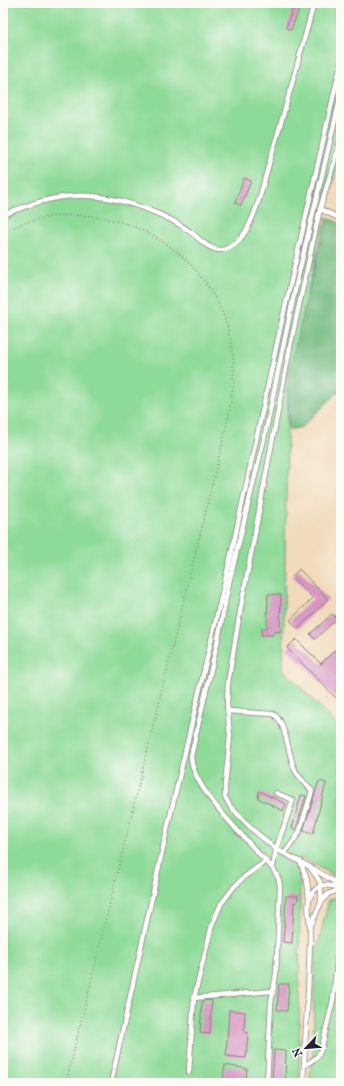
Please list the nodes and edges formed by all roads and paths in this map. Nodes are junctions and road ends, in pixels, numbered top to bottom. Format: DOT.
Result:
graph roads {
  1 [pos="314,3"];
  2 [pos="341,63"];
  3 [pos="341,96"];
  4 [pos="341,138"];
  5 [pos="320,209"];
  6 [pos="3,215"];
  7 [pos="341,219"];
  8 [pos="3,232"];
  9 [pos="228,711"];
  10 [pos="276,793"];
  11 [pos="276,849"];
  12 [pos="285,853"];
  13 [pos="266,861"];
  14 [pos="300,861"];
  15 [pos="273,867"];
  16 [pos="310,867"];
  17 [pos="321,886"];
  18 [pos="341,888"];
  19 [pos="309,899"];
  20 [pos="322,902"];
  21 [pos="310,927"];
  22 [pos="341,933"];
  23 [pos="272,991"];
  24 [pos="194,998"];
  25 [pos="304,1066"];
  26 [pos="189,1072"];
  27 [pos="66,1083"];
  28 [pos="111,1083"];
  29 [pos="267,1083"];
  30 [pos="303,1083"];
  1 -- 6 [label="lane"];
  2 -- 28 [label="lane"];
  3 -- 13 [label="lane"];
  4 -- 5 [label="lane"];
  5 -- 7 [label="lane"];
  5 -- 9 [label="lane"];
  8 -- 27 [label="path"];
  9 -- 11 [label="lane"];
  9 -- 12 [label="lane"];
  10 -- 11 [label="lane"];
  11 -- 12 [label="lane"];
  11 -- 15 [label="lane"];
  12 -- 14 [label="lane"];
  13 -- 15 [label="lane"];
  13 -- 24 [label="lane"];
  14 -- 16 [label="lane"];
  14 -- 19 [label="lane"];
  15 -- 23 [label="lane"];
  16 -- 17 [label="lane"];
  16 -- 18 [label="lane"];
  17 -- 18 [label="lane"];
  17 -- 19 [label="lane"];
  17 -- 20 [label="lane"];
  18 -- 20 [label="lane"];
  19 -- 21 [label="lane"];
  20 -- 21 [label="lane"];
  21 -- 25 [label="lane"];
  22 -- 25 [label="lane"];
  23 -- 24 [label="lane"];
  23 -- 29 [label="lane"];
  24 -- 26 [label="lane"];
  25 -- 30 [label="lane"];
}
